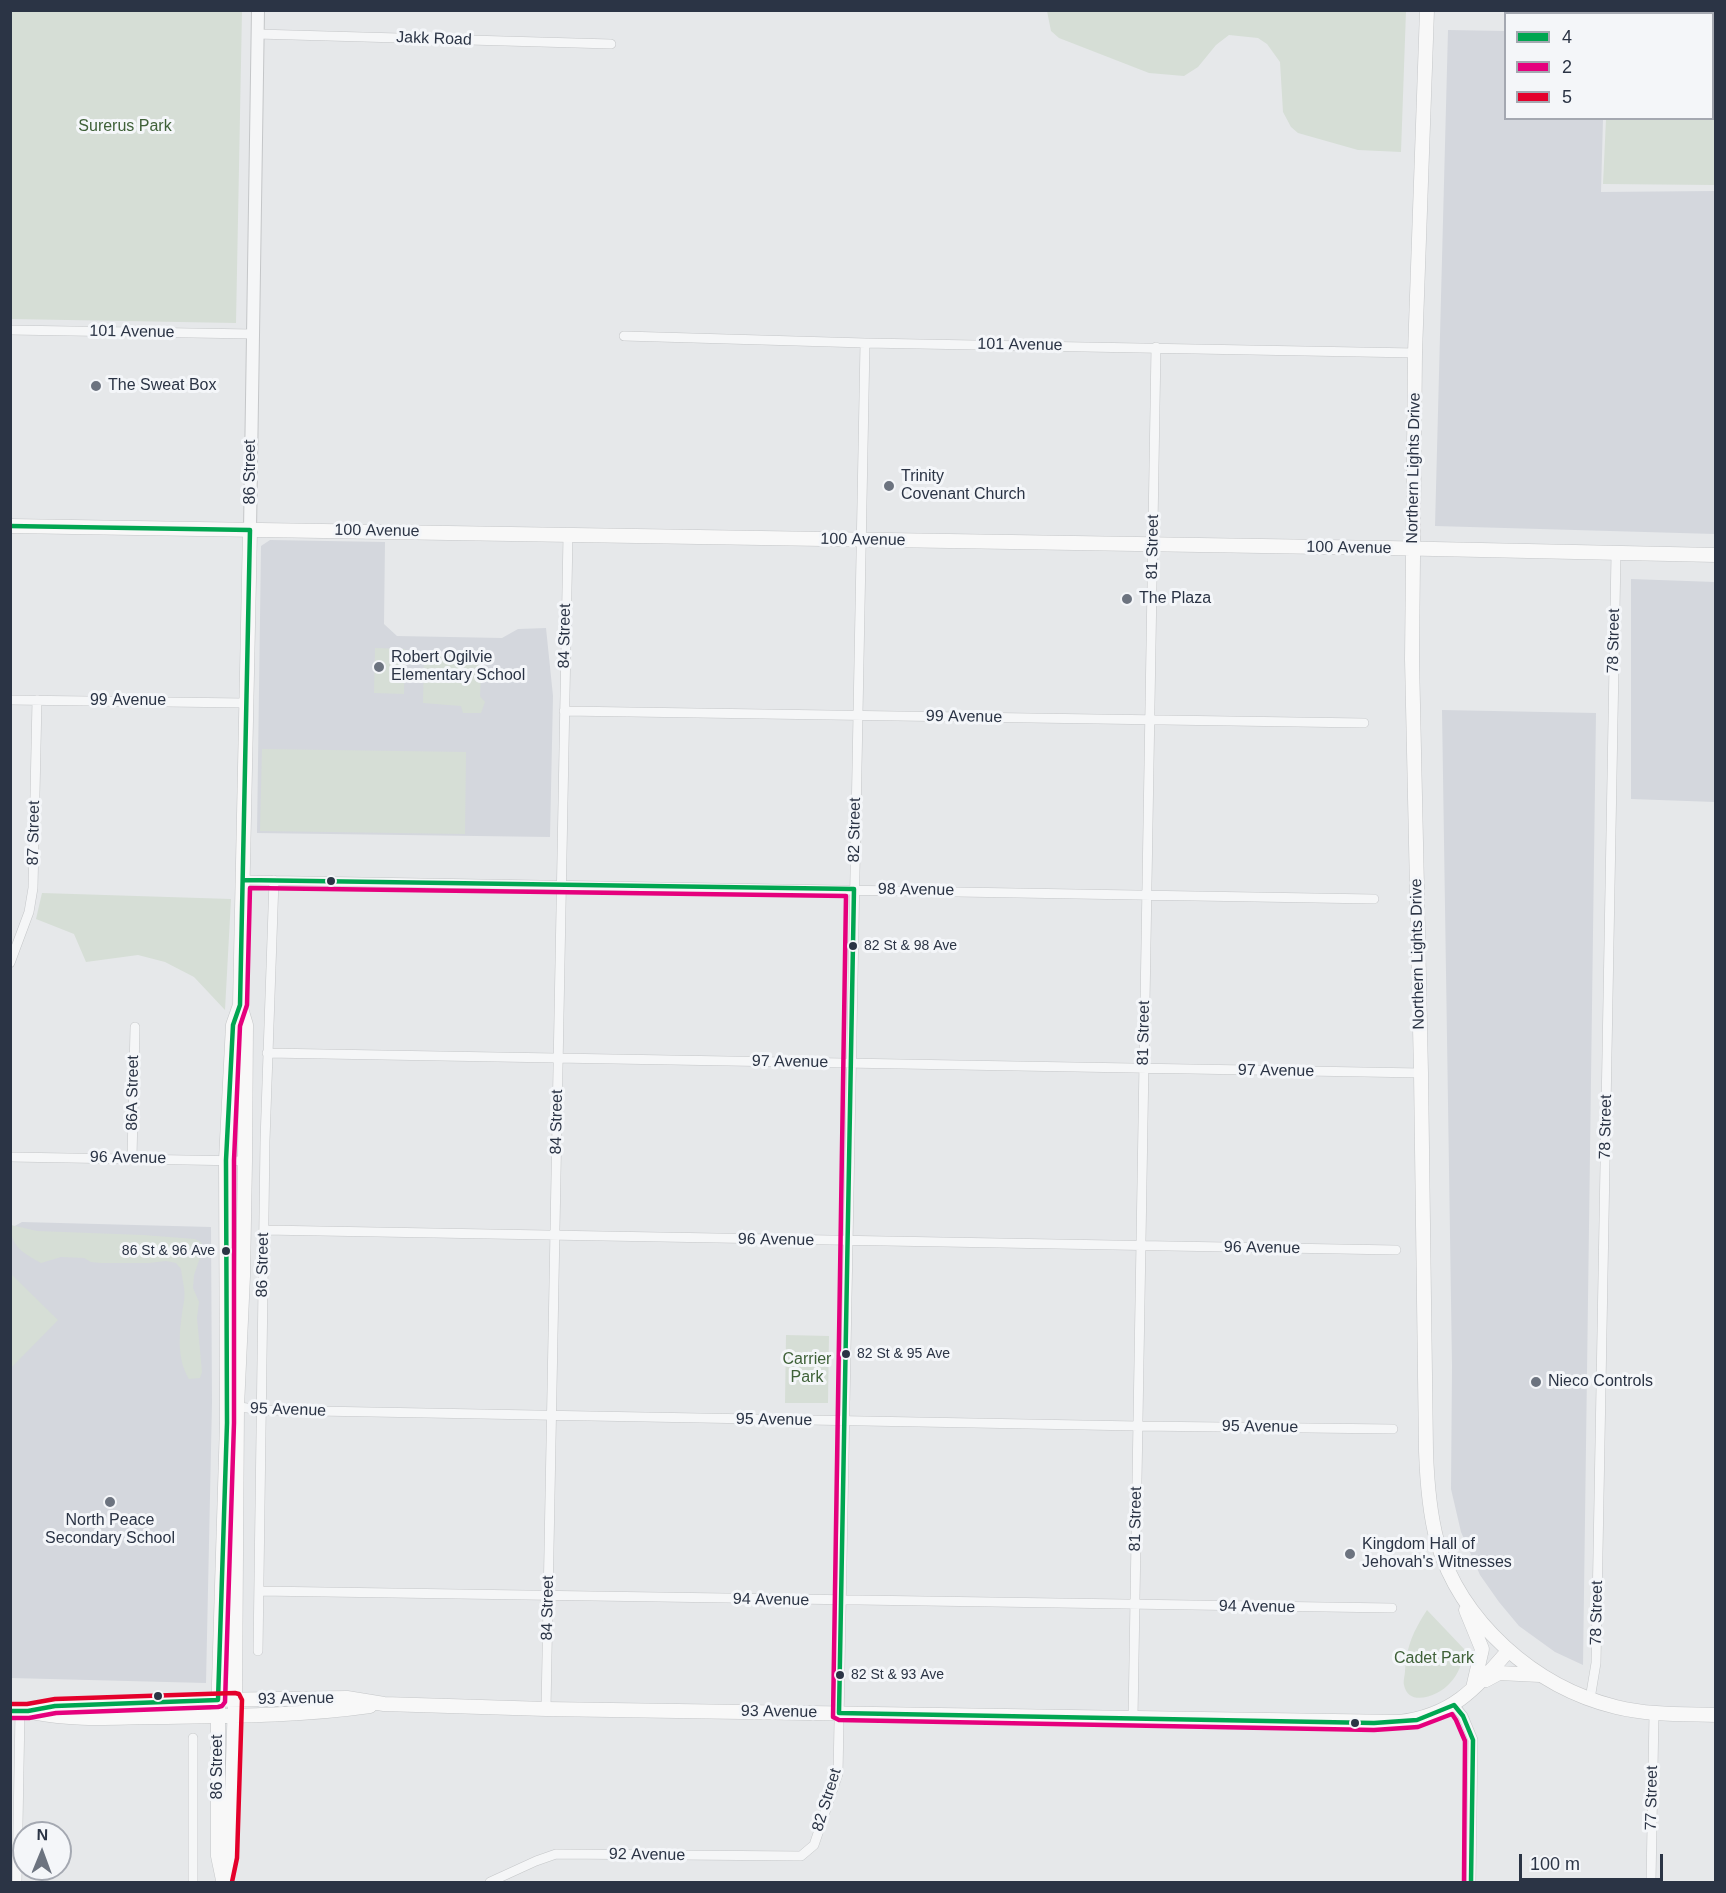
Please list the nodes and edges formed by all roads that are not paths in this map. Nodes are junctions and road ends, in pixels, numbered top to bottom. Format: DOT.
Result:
graph roads {
  1 [pos="258,10"];
  2 [pos="1427,10"];
  3 [pos="257,34"];
  4 [pos="611,44"];
  5 [pos="10,330"];
  6 [pos="253,334"];
  7 [pos="624,336"];
  8 [pos="865,343"];
  9 [pos="1156,347"];
  10 [pos="1415,353"];
  11 [pos="10,526"];
  12 [pos="250,530"];
  13 [pos="568,535"];
  14 [pos="860,540"];
  15 [pos="1153,545"];
  16 [pos="1413,549"];
  17 [pos="1616,554"];
  18 [pos="1716,555"];
  19 [pos="10,700"];
  20 [pos="37,700"];
  21 [pos="245,703"];
  22 [pos="564,711"];
  23 [pos="857,716"];
  24 [pos="1150,720"];
  25 [pos="1364,723"];
  26 [pos="243,879"];
  27 [pos="274,880"];
  28 [pos="561,884"];
  29 [pos="854,889"];
  30 [pos="1146,894"];
  31 [pos="1374,899"];
  32 [pos="10,963"];
  33 [pos="240,1005"];
  34 [pos="135,1027"];
  35 [pos="267,1053"];
  36 [pos="557,1059"];
  37 [pos="851,1063"];
  38 [pos="1144,1070"];
  39 [pos="1421,1073"];
  40 [pos="10,1157"];
  41 [pos="132,1158"];
  42 [pos="226,1160"];
  43 [pos="245,1161"];
  44 [pos="264,1230"];
  45 [pos="555,1236"];
  46 [pos="848,1241"];
  47 [pos="1141,1246"];
  48 [pos="1396,1250"];
  49 [pos="232,1406"];
  50 [pos="262,1410"];
  51 [pos="552,1416"];
  52 [pos="845,1421"];
  53 [pos="1137,1426"];
  54 [pos="1393,1429"];
  55 [pos="1455,1583"];
  56 [pos="259,1591"];
  57 [pos="548,1596"];
  58 [pos="842,1601"];
  59 [pos="1134,1605"];
  60 [pos="1392,1608"];
  61 [pos="258,1651"];
  62 [pos="1508,1651"];
  63 [pos="1540,1675"];
  64 [pos="1472,1690"];
  65 [pos="1590,1699"];
  66 [pos="218,1700"];
  67 [pos="236,1700"];
  68 [pos="384,1704"];
  69 [pos="1454,1705"];
  70 [pos="546,1709"];
  71 [pos="19,1711"];
  72 [pos="839,1713"];
  73 [pos="1653,1713"];
  74 [pos="1716,1715"];
  75 [pos="218,1716"];
  76 [pos="235,1716"];
  77 [pos="1133,1718"];
  78 [pos="194,1738"];
  79 [pos="808,1852"];
  80 [pos="17,1882"];
  81 [pos="193,1882"];
  82 [pos="224,1882"];
  83 [pos="490,1882"];
  84 [pos="1472,1882"];
  85 [pos="1651,1882"];
  1 -- 3 [label="street, 86 Street"];
  2 -- 10 [label="main road, Northern Lights Drive"];
  3 -- 4 [label="street, Jakk Road"];
  3 -- 6 [label="street, 86 Street"];
  5 -- 6 [label="street, 101 Avenue"];
  6 -- 12 [label="street, 86 Street"];
  7 -- 8 [label="street, 101 Avenue"];
  8 -- 9 [label="street, 101 Avenue"];
  8 -- 14 [label="street, 82 Street"];
  9 -- 10 [label="street, 101 Avenue"];
  9 -- 15 [label="street, 81 Street"];
  10 -- 16 [label="main road, Northern Lights Drive"];
  11 -- 12 [label="main road, 100 Avenue"];
  12 -- 13 [label="main road, 100 Avenue"];
  12 -- 21 [label="main road, 86 Street"];
  13 -- 14 [label="main road, 100 Avenue"];
  13 -- 22 [label="street, 84 Street"];
  14 -- 15 [label="main road, 100 Avenue"];
  14 -- 23 [label="street, 82 Street"];
  15 -- 16 [label="main road, 100 Avenue"];
  15 -- 24 [label="street, 81 Street"];
  16 -- 17 [label="main road, 100 Avenue"];
  16 -- 39 [label="main road, Northern Lights Drive"];
  17 -- 18 [label="main road, 100 Avenue"];
  17 -- 65 [label="street, 78 Street"];
  19 -- 20 [label="street, 99 Avenue"];
  20 -- 21 [label="street, 99 Avenue"];
  20 -- 32 [label="street, 87 Street"];
  21 -- 26 [label="main road, 86 Street"];
  22 -- 23 [label="street, 99 Avenue"];
  22 -- 28 [label="street, 84 Street"];
  23 -- 24 [label="street, 99 Avenue"];
  23 -- 29 [label="street, 82 Street"];
  24 -- 25 [label="street, 99 Avenue"];
  24 -- 30 [label="street, 81 Street"];
  26 -- 27 [label="street, 98 Avenue"];
  26 -- 33 [label="main road, 86 Street"];
  27 -- 28 [label="street, 98 Avenue"];
  27 -- 35 [label="street, 86 Street"];
  28 -- 29 [label="street, 98 Avenue"];
  28 -- 36 [label="street, 84 Street"];
  29 -- 30 [label="street, 98 Avenue"];
  29 -- 37 [label="street, 82 Street"];
  30 -- 31 [label="street, 98 Avenue"];
  30 -- 38 [label="street, 81 Street"];
  33 -- 42 [label="main road, 86 Street"];
  33 -- 43 [label="main road, 86 Street"];
  34 -- 41 [label="street, 86A Street"];
  35 -- 36 [label="street, 97 Avenue"];
  35 -- 44 [label="street, 86 Street"];
  36 -- 37 [label="street, 97 Avenue"];
  36 -- 45 [label="street, 84 Street"];
  37 -- 38 [label="street, 97 Avenue"];
  37 -- 46 [label="street, 82 Street"];
  38 -- 39 [label="street, 97 Avenue"];
  38 -- 47 [label="street, 81 Street"];
  39 -- 55 [label="main road, Northern Lights Drive"];
  40 -- 41 [label="street, 96 Avenue"];
  41 -- 42 [label="street, 96 Avenue"];
  42 -- 43 [label="street, 96 Avenue"];
  42 -- 49 [label="main road, 86 Street"];
  43 -- 49 [label="main road, 86 Street"];
  44 -- 45 [label="street, 96 Avenue"];
  44 -- 50 [label="street, 86 Street"];
  45 -- 46 [label="street, 96 Avenue"];
  45 -- 51 [label="street, 84 Street"];
  46 -- 47 [label="street, 96 Avenue"];
  46 -- 52 [label="street, 82 Street"];
  47 -- 48 [label="street, 96 Avenue"];
  47 -- 53 [label="street, 81 Street"];
  49 -- 50 [label="street, 95 Avenue"];
  49 -- 66 [label="main road, 86 Street"];
  49 -- 67 [label="main road, 86 Street"];
  50 -- 51 [label="street, 95 Avenue"];
  50 -- 56 [label="street, 86 Street"];
  51 -- 52 [label="street, 95 Avenue"];
  51 -- 57 [label="street, 84 Street"];
  52 -- 53 [label="street, 95 Avenue"];
  52 -- 58 [label="street, 82 Street"];
  53 -- 54 [label="street, 95 Avenue"];
  53 -- 59 [label="street, 81 Street"];
  55 -- 62 [label="main road, Northern Lights Drive"];
  55 -- 64 [label="main road"];
  56 -- 57 [label="street, 94 Avenue"];
  56 -- 61 [label="street, 86 Street"];
  57 -- 58 [label="street, 94 Avenue"];
  57 -- 70 [label="street, 84 Street"];
  58 -- 59 [label="street, 94 Avenue"];
  58 -- 72 [label="street, 82 Street"];
  59 -- 60 [label="street, 94 Avenue"];
  59 -- 77 [label="street, 81 Street"];
  62 -- 63 [label="main road, Northern Lights Drive"];
  62 -- 64 [label="main road, 93 Avenue"];
  63 -- 64 [label="main road"];
  63 -- 65 [label="main road, Northern Lights Drive"];
  64 -- 69 [label="main road, 93 Avenue"];
  65 -- 73 [label="main road, Northern Lights Drive"];
  66 -- 67 [label="main road, 93 Avenue"];
  66 -- 71 [label="main road, 93 Avenue"];
  66 -- 75 [label="main road, 86 Street"];
  67 -- 68 [label="main road, 93 Avenue"];
  67 -- 76 [label="main road, 86 Street"];
  68 -- 70 [label="main road, 93 Avenue"];
  68 -- 76 [label="main road, 93 Avenue"];
  69 -- 77 [label="main road, 93 Avenue"];
  69 -- 84 [label="street"];
  70 -- 72 [label="main road, 93 Avenue"];
  71 -- 75 [label="main road, 93 Avenue"];
  71 -- 80 [label="street"];
  72 -- 77 [label="main road, 93 Avenue"];
  72 -- 79 [label="street, 82 Street"];
  73 -- 74 [label="main road, Northern Lights Drive"];
  73 -- 85 [label="street, 77 Street"];
  75 -- 76 [label="main road, 93 Avenue"];
  75 -- 82 [label="main road, 86 Street"];
  76 -- 82 [label="main road, 86 Street"];
  78 -- 81 [label="street, 86 Street"];
  79 -- 83 [label="street, 92 Avenue"];
}
